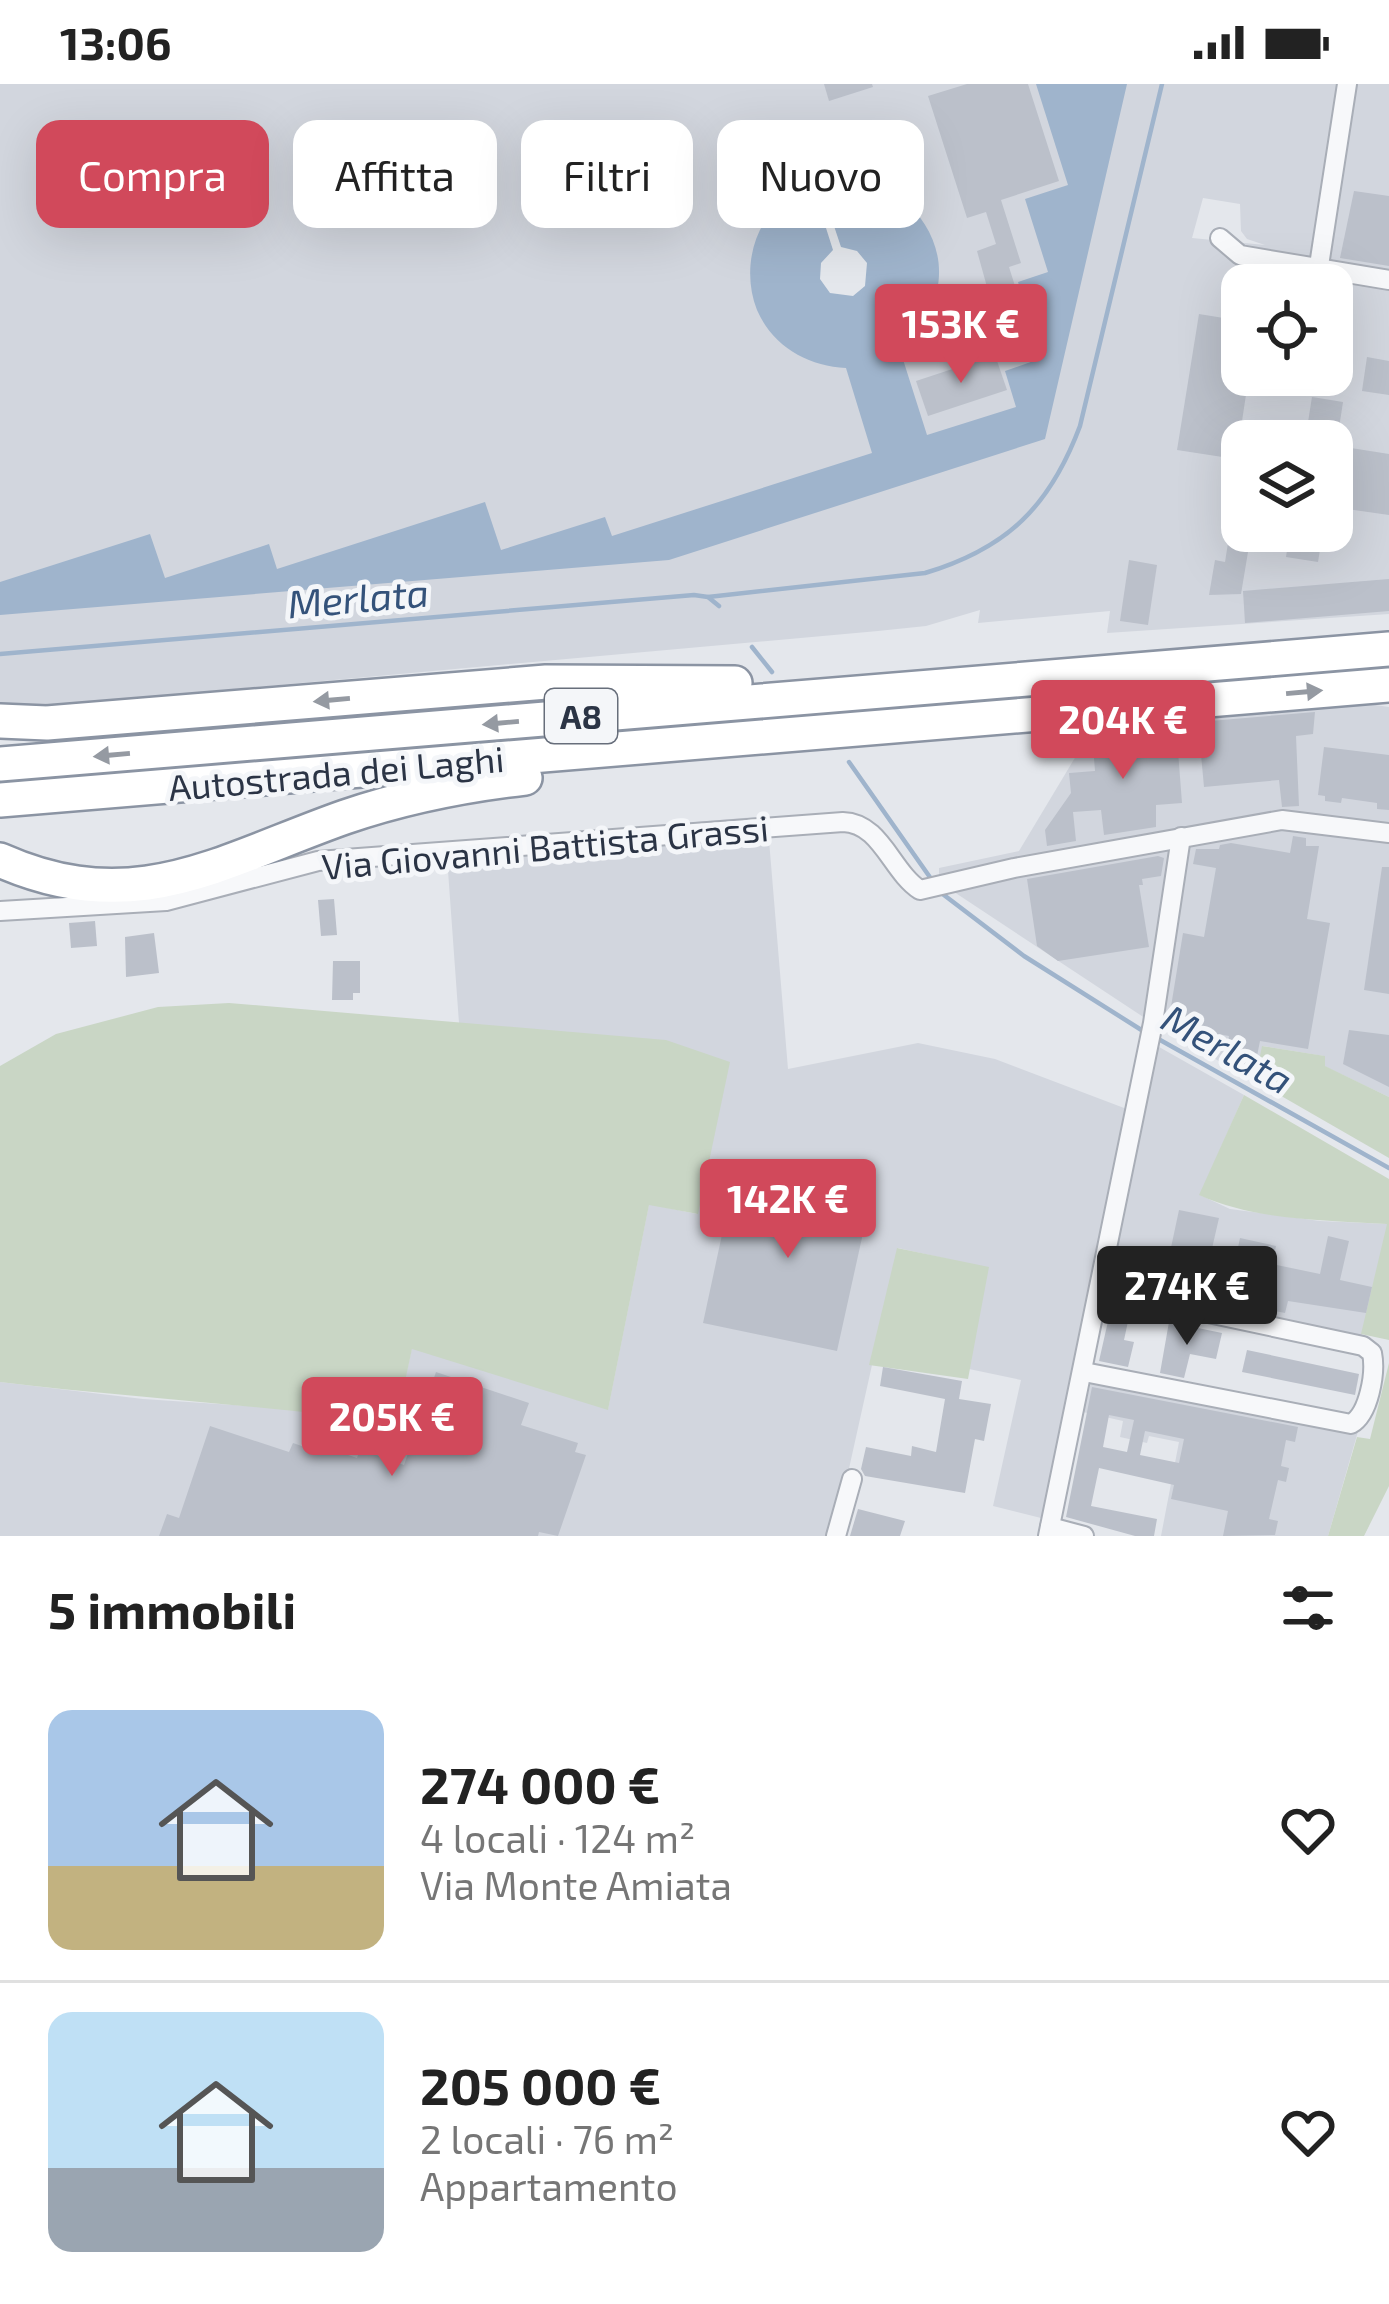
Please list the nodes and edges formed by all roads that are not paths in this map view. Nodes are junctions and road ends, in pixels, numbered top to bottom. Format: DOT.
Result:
graph roads {
  1 [pos="1347,84"];
  2 [pos="1220,238"];
  3 [pos="1275,264"];
  4 [pos="1319,264"];
  5 [pos="1353,278"];
  6 [pos="1389,280"];
  7 [pos="1389,649"];
  8 [pos="1161,668"];
  9 [pos="1389,685"];
  10 [pos="991,718"];
  11 [pos="0,721"];
  12 [pos="0,764"];
  13 [pos="0,800"];
  14 [pos="1389,832"];
  15 [pos="1180,837"];
  16 [pos="0,860"];
  17 [pos="0,911"];
  18 [pos="1100,1290"];
  19 [pos="1084,1372"];
  20 [pos="852,1479"];
  21 [pos="1049,1532"];
  22 [pos="836,1536"];
  23 [pos="1084,1536"];
  1 -- 4 [label="street"];
  2 -- 3 [label="street"];
  5 -- 6 [label="street"];
  7 -- 8 [label="highway, Autostrada dei Laghi / A8"];
  8 -- 11 [label="highway, one-way"];
  8 -- 12 [label="highway, Autostrada dei Laghi / A8, one-way"];
  10 -- 9 [label="highway, Autostrada dei Laghi / A8, one-way"];
  10 -- 13 [label="highway, Autostrada dei Laghi / A8"];
  10 -- 16 [label="highway"];
  14 -- 15 [label="street, Via Giovanni Battista Grassi"];
  15 -- 17 [label="street, Via Giovanni Battista Grassi"];
  15 -- 18 [label="street"];
  18 -- 19 [label="street"];
  18 -- 19 [label="street"];
  19 -- 21 [label="street"];
  20 -- 22 [label="street"];
  21 -- 23 [label="street"];
}
